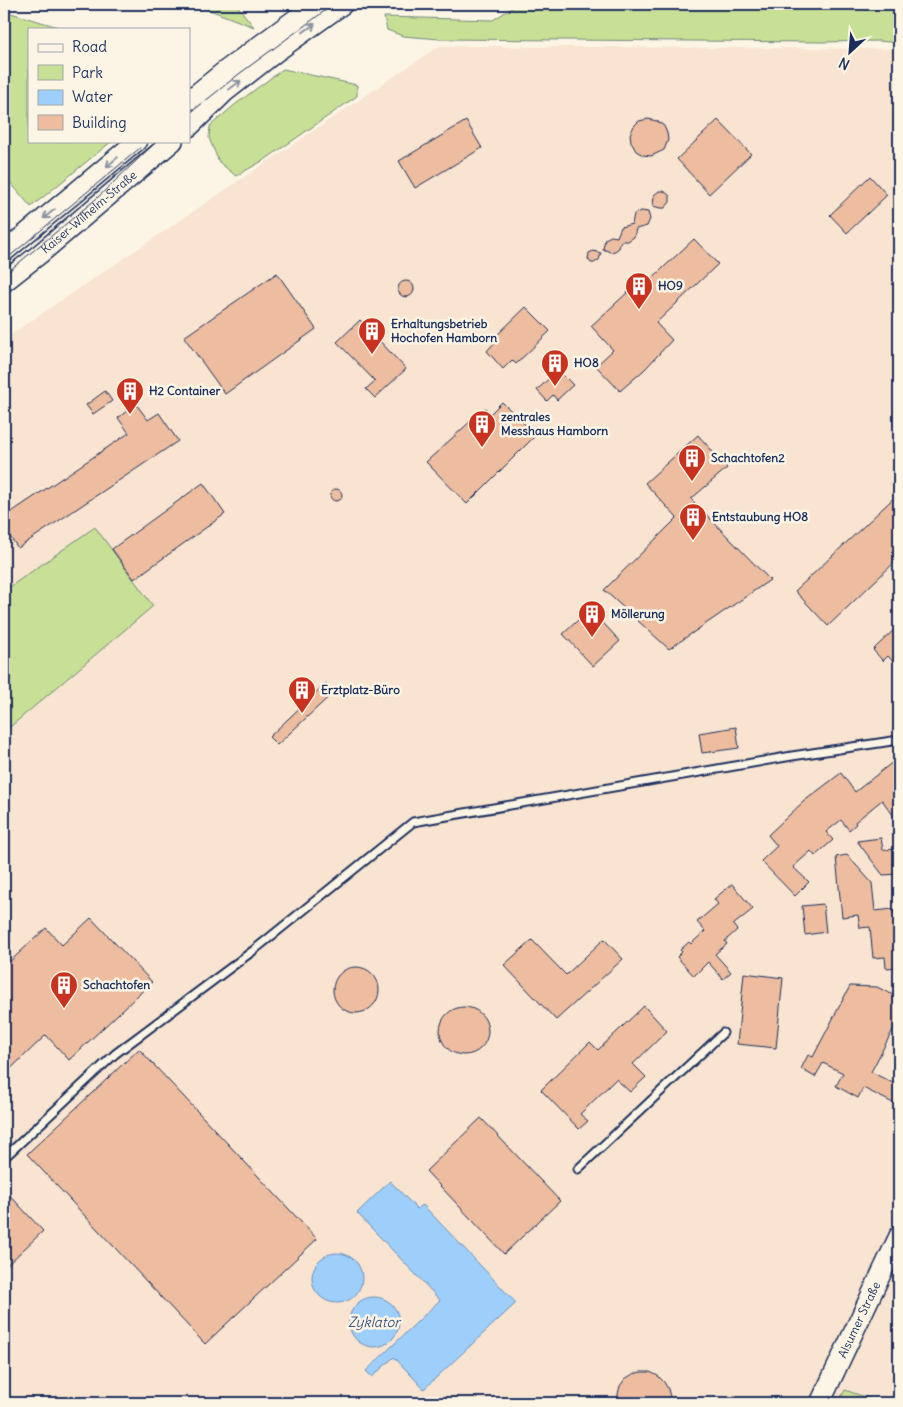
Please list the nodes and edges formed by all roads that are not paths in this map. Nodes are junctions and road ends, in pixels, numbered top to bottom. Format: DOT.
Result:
graph roads {
  1 [pos="316,4"];
  2 [pos="343,4"];
  3 [pos="269,48"];
  4 [pos="190,99"];
  5 [pos="190,126"];
  6 [pos="136,142"];
  7 [pos="172,142"];
  8 [pos="4,252"];
  9 [pos="4,282"];
  10 [pos="899,740"];
  11 [pos="723,1033"];
  12 [pos="4,1158"];
  13 [pos="578,1169"];
  14 [pos="899,1236"];
  15 [pos="820,1403"];
  1 -- 3 [label="main road"];
  3 -- 2 [label="main road, one-way"];
  3 -- 4 [label="main road"];
  5 -- 3 [label="main road, one-way"];
  6 -- 8 [label="main road, Kaiser-Wilhelm-Straße, one-way"];
  7 -- 9 [label="main road, Kaiser-Wilhelm-Straße"];
  10 -- 12 [label="lane"];
  11 -- 13 [label="lane"];
  14 -- 15 [label="main road, Alsumer Straße"];
}
